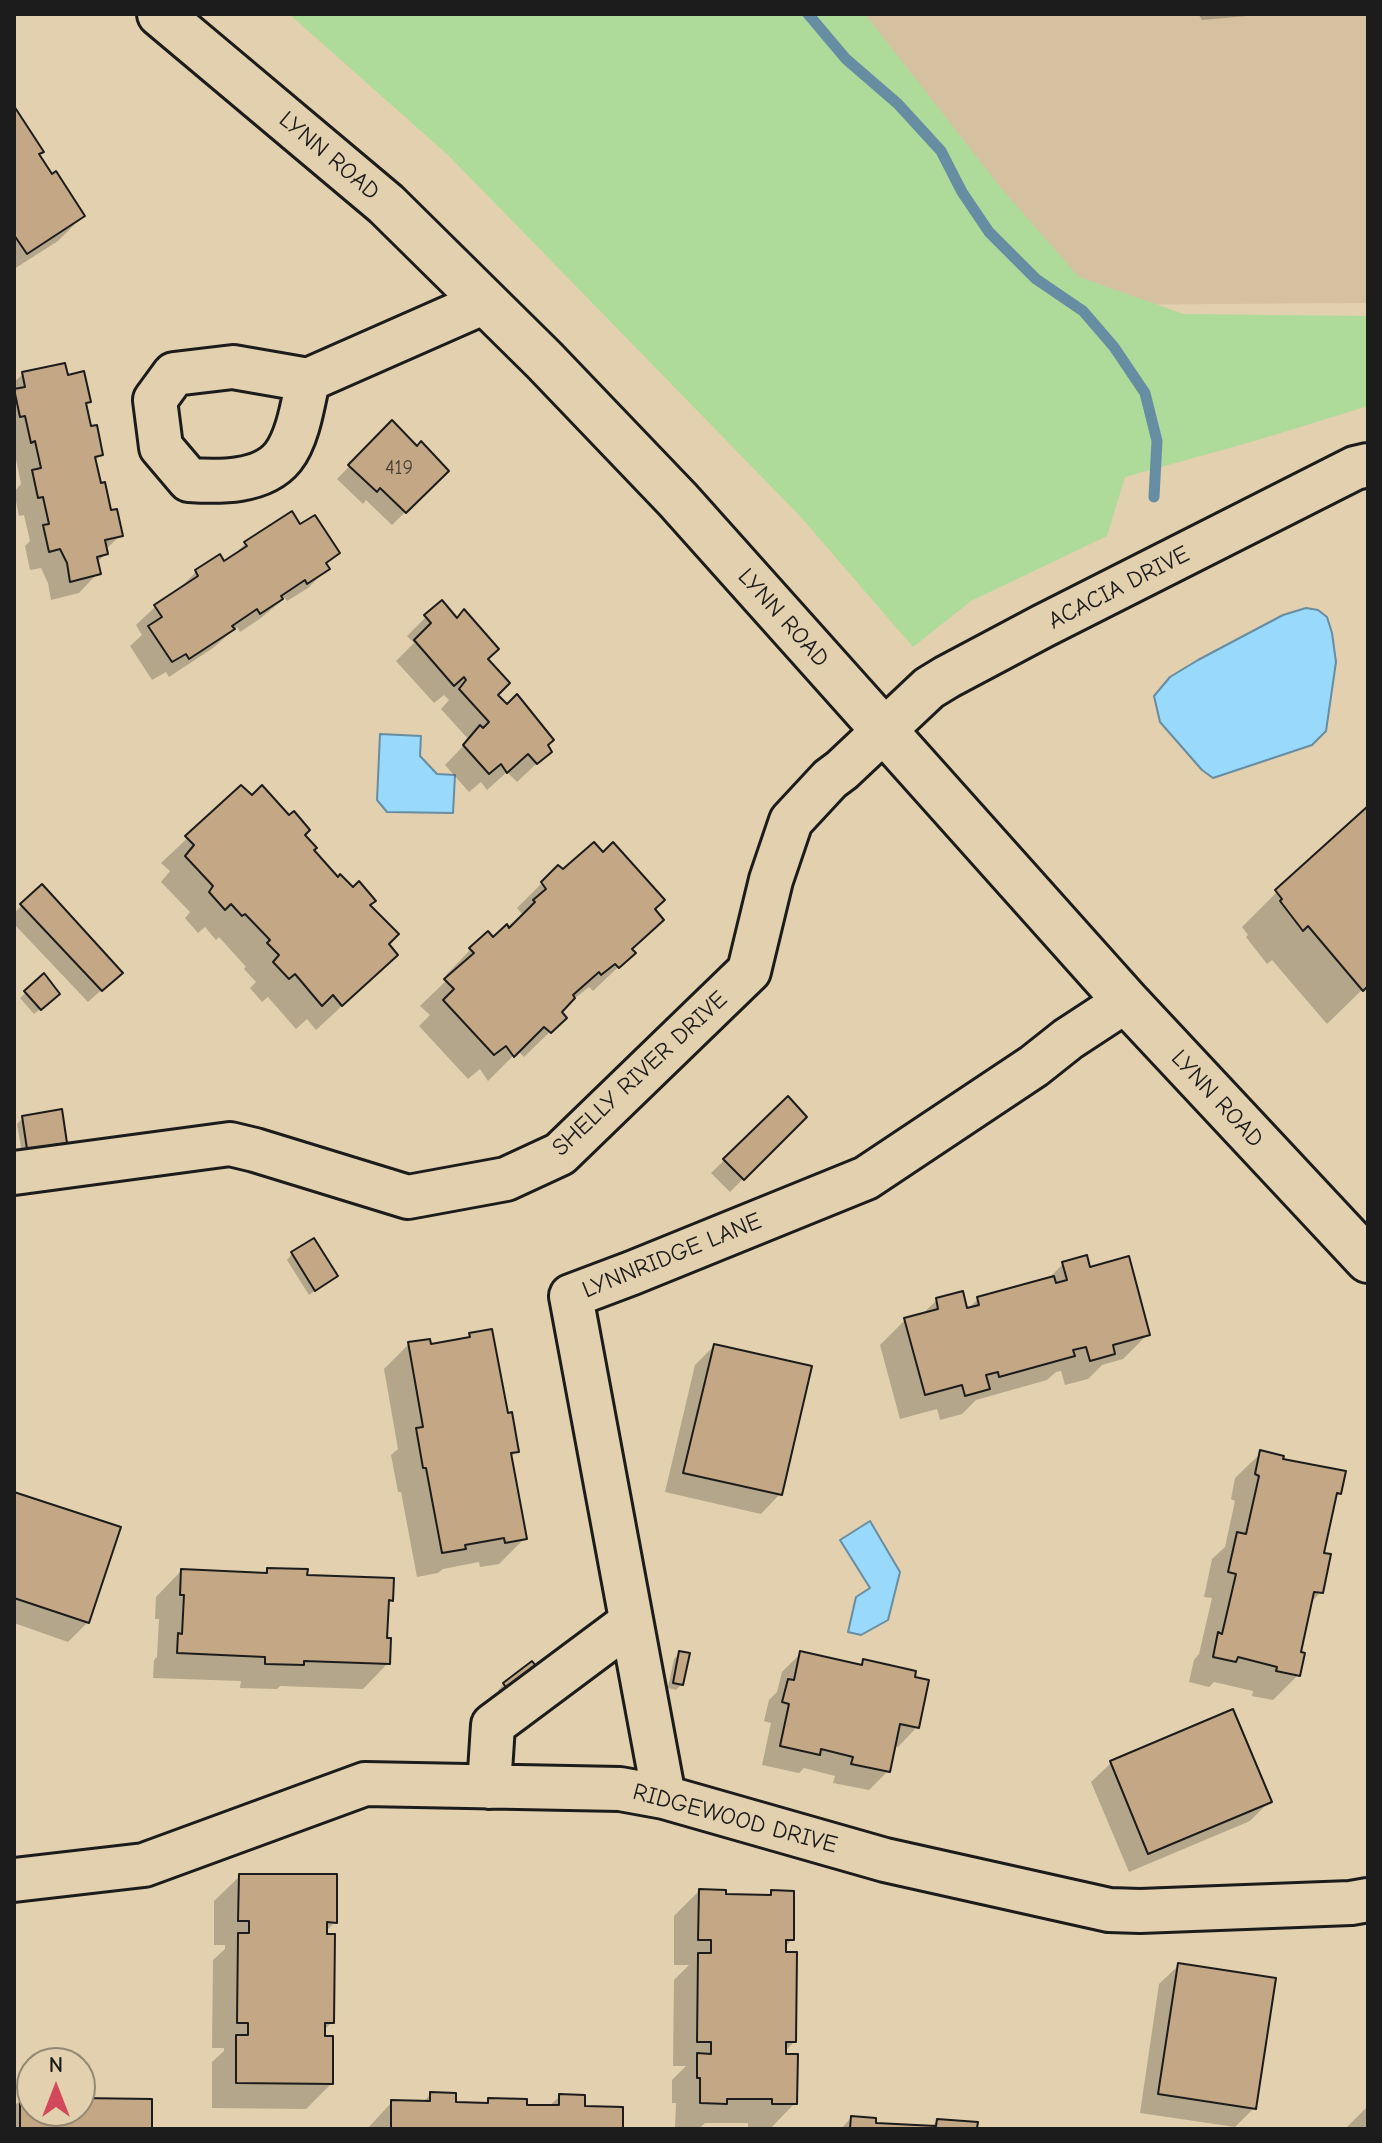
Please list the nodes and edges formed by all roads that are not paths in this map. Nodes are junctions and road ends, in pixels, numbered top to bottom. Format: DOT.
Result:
graph roads {
  1 [pos="160,14"];
  2 [pos="485,302"];
  3 [pos="308,380"];
  4 [pos="1368,465"];
  5 [pos="884,731"];
  6 [pos="1126,1001"];
  7 [pos="14,1173"];
  8 [pos="1368,1260"];
  9 [pos="631,1622"];
  10 [pos="489,1787"];
  11 [pos="664,1797"];
  12 [pos="14,1880"];
  13 [pos="1368,1900"];
  1 -- 2 [label="main road, LYNN ROAD"];
  2 -- 3 [label="street"];
  2 -- 5 [label="main road, LYNN ROAD"];
  4 -- 5 [label="street, ACACIA DRIVE"];
  5 -- 6 [label="main road, LYNN ROAD"];
  5 -- 7 [label="street, SHELLY RIVER DRIVE"];
  6 -- 8 [label="main road, LYNN ROAD"];
  6 -- 9 [label="street, LYNNRIDGE LANE"];
  9 -- 10 [label="street"];
  9 -- 11 [label="street, LYNNRIDGE LANE"];
  10 -- 11 [label="street, RIDGEWOOD DRIVE"];
  10 -- 12 [label="street, RIDGEWOOD DRIVE"];
  11 -- 13 [label="street, RIDGEWOOD DRIVE"];
}
